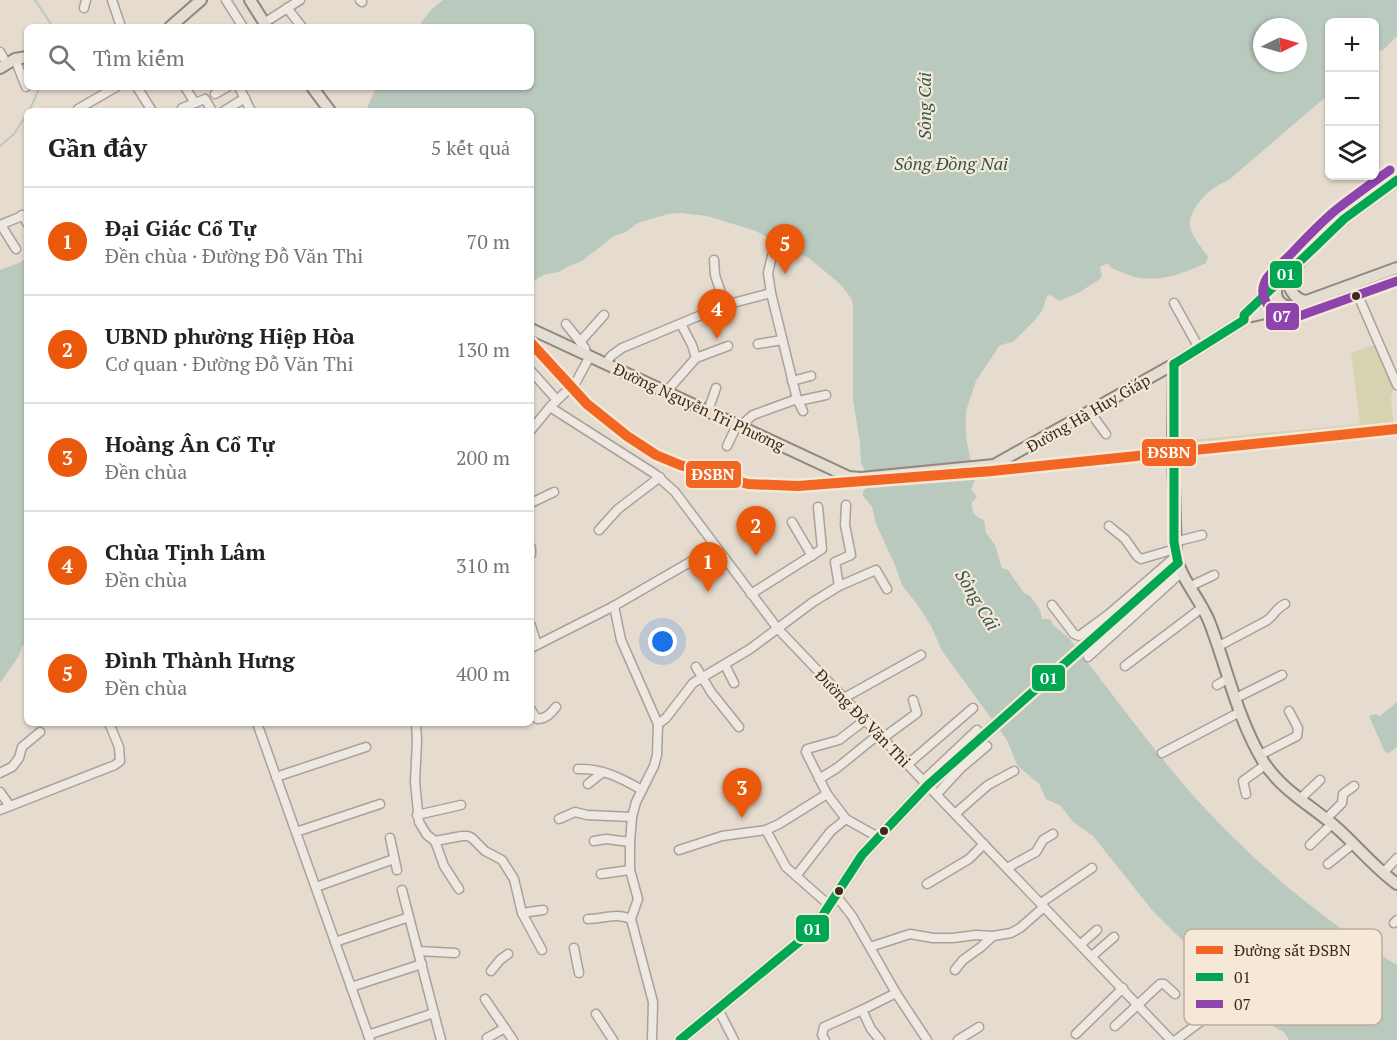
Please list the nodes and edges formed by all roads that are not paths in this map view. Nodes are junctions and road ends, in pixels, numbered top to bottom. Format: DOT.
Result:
graph roads {
  1 [pos="112,0"];
  2 [pos="201,0"];
  3 [pos="226,0"];
  4 [pos="250,0"];
  5 [pos="300,0"];
  6 [pos="287,8"];
  7 [pos="120,24"];
  8 [pos="173,24"];
  9 [pos="241,24"];
  10 [pos="265,24"];
  11 [pos="267,24"];
  12 [pos="300,24"];
  13 [pos="0,52"];
  14 [pos="24,58"];
  15 [pos="7,64"];
  16 [pos="24,85"];
  17 [pos="112,90"];
  18 [pos="139,90"];
  19 [pos="187,90"];
  20 [pos="222,90"];
  21 [pos="241,90"];
  22 [pos="314,90"];
  23 [pos="215,94"];
  24 [pos="245,98"];
  25 [pos="195,103"];
  26 [pos="80,108"];
  27 [pos="150,108"];
  28 [pos="182,108"];
  29 [pos="210,108"];
  30 [pos="229,108"];
  31 [pos="250,108"];
  32 [pos="328,108"];
  33 [pos="1397,180"];
  34 [pos="24,217"];
  35 [pos="0,225"];
  36 [pos="16,249"];
  37 [pos="772,256"];
  38 [pos="714,260"];
  39 [pos="1397,268"];
  40 [pos="1288,274"];
  41 [pos="1353,284"];
  42 [pos="1277,285"];
  43 [pos="771,293"];
  44 [pos="1306,301"];
  45 [pos="1174,303"];
  46 [pos="725,305"];
  47 [pos="1290,307"];
  48 [pos="604,315"];
  49 [pos="1248,316"];
  50 [pos="566,324"];
  51 [pos="681,324"];
  52 [pos="534,329"];
  53 [pos="782,340"];
  54 [pos="580,342"];
  55 [pos="758,344"];
  56 [pos="728,346"];
  57 [pos="1199,348"];
  58 [pos="588,355"];
  59 [pos="696,358"];
  60 [pos="606,363"];
  61 [pos="1174,364"];
  62 [pos="534,376"];
  63 [pos="811,376"];
  64 [pos="792,381"];
  65 [pos="1397,385"];
  66 [pos="716,388"];
  67 [pos="666,392"];
  68 [pos="826,395"];
  69 [pos="798,400"];
  70 [pos="553,404"];
  71 [pos="708,411"];
  72 [pos="802,411"];
  73 [pos="1090,412"];
  74 [pos="534,426"];
  75 [pos="738,426"];
  76 [pos="1106,434"];
  77 [pos="727,446"];
  78 [pos="660,477"];
  79 [pos="861,478"];
  80 [pos="554,492"];
  81 [pos="534,502"];
  82 [pos="846,505"];
  83 [pos="818,507"];
  84 [pos="792,522"];
  85 [pos="1109,526"];
  86 [pos="599,530"];
  87 [pos="1202,535"];
  88 [pos="716,547"];
  89 [pos="812,556"];
  90 [pos="1177,556"];
  91 [pos="1214,576"];
  92 [pos="838,586"];
  93 [pos="1191,586"];
  94 [pos="887,589"];
  95 [pos="751,594"];
  96 [pos="1285,604"];
  97 [pos="1052,605"];
  98 [pos="614,606"];
  99 [pos="1203,607"];
  100 [pos="778,629"];
  101 [pos="534,646"];
  102 [pos="1219,646"];
  103 [pos="921,655"];
  104 [pos="1088,657"];
  105 [pos="725,665"];
  106 [pos="1125,666"];
  107 [pos="696,667"];
  108 [pos="1282,675"];
  109 [pos="702,677"];
  110 [pos="1228,678"];
  111 [pos="734,683"];
  112 [pos="1217,685"];
  113 [pos="844,698"];
  114 [pos="1236,698"];
  115 [pos="913,700"];
  116 [pos="556,707"];
  117 [pos="973,708"];
  118 [pos="1289,711"];
  119 [pos="1240,712"];
  120 [pos="534,714"];
  121 [pos="865,720"];
  122 [pos="658,724"];
  123 [pos="110,726"];
  124 [pos="260,726"];
  125 [pos="416,726"];
  126 [pos="739,727"];
  127 [pos="977,730"];
  128 [pos="40,732"];
  129 [pos="881,736"];
  130 [pos="987,746"];
  131 [pos="366,747"];
  132 [pos="1162,753"];
  133 [pos="1263,760"];
  134 [pos="908,764"];
  135 [pos="578,769"];
  136 [pos="1014,771"];
  137 [pos="0,772"];
  138 [pos="603,772"];
  139 [pos="276,777"];
  140 [pos="819,779"];
  141 [pos="1320,780"];
  142 [pos="926,783"];
  143 [pos="588,784"];
  144 [pos="1354,786"];
  145 [pos="642,790"];
  146 [pos="0,792"];
  147 [pos="826,794"];
  148 [pos="937,794"];
  149 [pos="1245,794"];
  150 [pos="1300,799"];
  151 [pos="380,804"];
  152 [pos="461,805"];
  153 [pos="10,806"];
  154 [pos="0,810"];
  155 [pos="956,814"];
  156 [pos="417,815"];
  157 [pos="632,817"];
  158 [pos="560,819"];
  159 [pos="846,819"];
  160 [pos="1329,822"];
  161 [pos="766,830"];
  162 [pos="296,832"];
  163 [pos="1053,834"];
  164 [pos="878,837"];
  165 [pos="390,838"];
  166 [pos="435,841"];
  167 [pos="594,841"];
  168 [pos="630,842"];
  169 [pos="984,844"];
  170 [pos="1353,844"];
  171 [pos="1310,845"];
  172 [pos="679,850"];
  173 [pos="1397,858"];
  174 [pos="394,859"];
  175 [pos="1328,864"];
  176 [pos="1007,868"];
  177 [pos="1092,868"];
  178 [pos="397,870"];
  179 [pos="630,870"];
  180 [pos="1383,873"];
  181 [pos="601,874"];
  182 [pos="796,876"];
  183 [pos="927,884"];
  184 [pos="1397,884"];
  185 [pos="316,887"];
  186 [pos="459,889"];
  187 [pos="402,890"];
  188 [pos="835,894"];
  189 [pos="829,905"];
  190 [pos="1043,905"];
  191 [pos="543,910"];
  192 [pos="522,913"];
  193 [pos="409,917"];
  194 [pos="588,919"];
  195 [pos="632,919"];
  196 [pos="1097,930"];
  197 [pos="993,936"];
  198 [pos="1114,937"];
  199 [pos="335,942"];
  200 [pos="1081,944"];
  201 [pos="870,946"];
  202 [pos="574,948"];
  203 [pos="542,950"];
  204 [pos="418,951"];
  205 [pos="455,953"];
  206 [pos="508,954"];
  207 [pos="1092,956"];
  208 [pos="422,964"];
  209 [pos="955,970"];
  210 [pos="491,971"];
  211 [pos="579,973"];
  212 [pos="351,987"];
  213 [pos="1123,988"];
  214 [pos="896,993"];
  215 [pos="1175,994"];
  216 [pos="485,999"];
  217 [pos="1138,1004"];
  218 [pos="718,1009"];
  219 [pos="862,1010"];
  220 [pos="434,1013"];
  221 [pos="596,1014"];
  222 [pos="1196,1025"];
  223 [pos="1115,1026"];
  224 [pos="979,1027"];
  225 [pos="505,1028"];
  226 [pos="1077,1034"];
  227 [pos="369,1037"];
  228 [pos="487,1038"];
  229 [pos="441,1040"];
  230 [pos="513,1040"];
  231 [pos="613,1040"];
  232 [pos="652,1040"];
  233 [pos="680,1040"];
  234 [pos="734,1040"];
  235 [pos="825,1040"];
  236 [pos="880,1040"];
  237 [pos="927,1040"];
  238 [pos="958,1040"];
  239 [pos="1171,1040"];
  240 [pos="1176,1040"];
  1 -- 7 [label="street"];
  2 -- 8 [label="main road"];
  3 -- 9 [label="street"];
  4 -- 10 [label="main road"];
  5 -- 6 [label="street"];
  6 -- 11 [label="street"];
  6 -- 12 [label="street"];
  13 -- 15 [label="street"];
  14 -- 15 [label="main road"];
  15 -- 16 [label="street"];
  17 -- 26 [label="street"];
  18 -- 27 [label="street"];
  19 -- 25 [label="street"];
  20 -- 23 [label="street"];
  21 -- 24 [label="street"];
  22 -- 32 [label="main road"];
  24 -- 30 [label="street"];
  24 -- 31 [label="street"];
  25 -- 28 [label="street"];
  25 -- 29 [label="street"];
  33 -- 40 [label="main road"];
  34 -- 35 [label="street"];
  35 -- 36 [label="street"];
  37 -- 43 [label="street"];
  38 -- 46 [label="street"];
  39 -- 41 [label="main road, Đường Hà Huy Giáp"];
  40 -- 42 [label="main road"];
  40 -- 44 [label="main road"];
  41 -- 44 [label="main road, Đường Hà Huy Giáp"];
  41 -- 65 [label="street"];
  42 -- 47 [label="main road"];
  42 -- 49 [label="main road"];
  43 -- 46 [label="street"];
  43 -- 53 [label="street"];
  44 -- 47 [label="main road, Đường Hà Huy Giáp"];
  45 -- 57 [label="street"];
  46 -- 51 [label="street"];
  47 -- 49 [label="main road, Đường Hà Huy Giáp"];
  48 -- 54 [label="street"];
  49 -- 57 [label="main road, Đường Hà Huy Giáp"];
  50 -- 54 [label="street"];
  51 -- 59 [label="street"];
  51 -- 60 [label="street"];
  52 -- 58 [label="main road, Đường Nguyễn Tri Phương"];
  53 -- 55 [label="street"];
  53 -- 64 [label="street"];
  54 -- 58 [label="street"];
  56 -- 59 [label="street"];
  57 -- 61 [label="main road, Đường Hà Huy Giáp"];
  58 -- 60 [label="main road, Đường Nguyễn Tri Phương"];
  58 -- 70 [label="street"];
  59 -- 67 [label="street"];
  60 -- 67 [label="main road, Đường Nguyễn Tri Phương"];
  61 -- 73 [label="main road, Đường Hà Huy Giáp"];
  61 -- 90 [label="main road"];
  62 -- 70 [label="street, Đường Đỗ Văn Thi"];
  63 -- 64 [label="street"];
  64 -- 69 [label="street"];
  66 -- 71 [label="street"];
  67 -- 71 [label="main road, Đường Nguyễn Tri Phương"];
  68 -- 69 [label="street"];
  69 -- 72 [label="street"];
  69 -- 75 [label="street"];
  70 -- 74 [label="street"];
  70 -- 78 [label="street, Đường Đỗ Văn Thi"];
  71 -- 75 [label="main road, Đường Nguyễn Tri Phương"];
  73 -- 76 [label="street"];
  73 -- 79 [label="main road, Đường Hà Huy Giáp"];
  75 -- 77 [label="street"];
  75 -- 79 [label="main road, Đường Nguyễn Tri Phương"];
  78 -- 86 [label="street"];
  78 -- 88 [label="street, Đường Đỗ Văn Thi"];
  80 -- 81 [label="street"];
  82 -- 92 [label="street"];
  83 -- 89 [label="street"];
  84 -- 89 [label="street"];
  85 -- 90 [label="street"];
  87 -- 90 [label="street"];
  88 -- 95 [label="street, Đường Đỗ Văn Thi"];
  88 -- 98 [label="street"];
  89 -- 95 [label="street"];
  90 -- 93 [label="main road"];
  90 -- 97 [label="street"];
  90 -- 104 [label="street"];
  90 -- 142 [label="main road"];
  91 -- 93 [label="street"];
  92 -- 94 [label="street"];
  92 -- 100 [label="street"];
  93 -- 99 [label="main road"];
  95 -- 100 [label="street, Đường Đỗ Văn Thi"];
  96 -- 102 [label="street"];
  98 -- 101 [label="street"];
  98 -- 122 [label="street"];
  99 -- 102 [label="main road"];
  99 -- 106 [label="street"];
  100 -- 105 [label="street"];
  100 -- 113 [label="street, Đường Đỗ Văn Thi"];
  102 -- 110 [label="main road"];
  103 -- 113 [label="street"];
  105 -- 109 [label="street"];
  105 -- 111 [label="street"];
  107 -- 109 [label="street"];
  108 -- 114 [label="street"];
  109 -- 122 [label="street"];
  109 -- 126 [label="street"];
  110 -- 112 [label="street"];
  110 -- 114 [label="main road"];
  113 -- 121 [label="street, Đường Đỗ Văn Thi"];
  114 -- 119 [label="main road"];
  115 -- 129 [label="street"];
  116 -- 120 [label="street"];
  117 -- 134 [label="street"];
  118 -- 133 [label="street"];
  119 -- 132 [label="street"];
  119 -- 133 [label="main road"];
  121 -- 129 [label="street, Đường Đỗ Văn Thi"];
  121 -- 140 [label="street"];
  122 -- 145 [label="street"];
  123 -- 153 [label="street"];
  124 -- 139 [label="street"];
  125 -- 156 [label="street"];
  127 -- 142 [label="street"];
  128 -- 137 [label="street"];
  129 -- 134 [label="street, Đường Đỗ Văn Thi"];
  129 -- 140 [label="street"];
  130 -- 148 [label="street"];
  131 -- 139 [label="street"];
  133 -- 149 [label="street"];
  133 -- 150 [label="main road"];
  134 -- 142 [label="street, Đường Đỗ Văn Thi"];
  135 -- 138 [label="street"];
  136 -- 155 [label="street"];
  138 -- 143 [label="street"];
  138 -- 145 [label="street"];
  139 -- 162 [label="street"];
  140 -- 147 [label="street"];
  141 -- 150 [label="street"];
  142 -- 148 [label="street, Đường Đỗ Văn Thi"];
  142 -- 164 [label="main road"];
  144 -- 160 [label="street"];
  145 -- 157 [label="street"];
  146 -- 153 [label="street"];
  147 -- 159 [label="street"];
  147 -- 161 [label="street"];
  148 -- 155 [label="street, Đường Đỗ Văn Thi"];
  150 -- 160 [label="main road"];
  151 -- 162 [label="street"];
  152 -- 156 [label="street"];
  153 -- 154 [label="street"];
  155 -- 169 [label="street, Đường Đỗ Văn Thi"];
  156 -- 166 [label="street"];
  157 -- 158 [label="street"];
  157 -- 168 [label="street"];
  159 -- 164 [label="street"];
  159 -- 182 [label="street"];
  160 -- 170 [label="main road"];
  160 -- 171 [label="street"];
  161 -- 172 [label="street"];
  161 -- 182 [label="street"];
  162 -- 185 [label="street"];
  163 -- 176 [label="street"];
  164 -- 188 [label="main road"];
  165 -- 174 [label="street"];
  166 -- 186 [label="street"];
  166 -- 192 [label="street"];
  167 -- 168 [label="street"];
  168 -- 179 [label="street"];
  169 -- 176 [label="street, Đường Đỗ Văn Thi"];
  169 -- 183 [label="street"];
  170 -- 175 [label="street"];
  170 -- 180 [label="main road"];
  173 -- 180 [label="street"];
  174 -- 178 [label="street"];
  174 -- 185 [label="street"];
  176 -- 190 [label="street, Đường Đỗ Văn Thi"];
  177 -- 190 [label="street"];
  179 -- 181 [label="street"];
  179 -- 195 [label="street"];
  180 -- 184 [label="main road"];
  182 -- 189 [label="street"];
  185 -- 199 [label="street"];
  187 -- 193 [label="street"];
  188 -- 189 [label="main road"];
  188 -- 201 [label="street"];
  189 -- 218 [label="main road"];
  190 -- 197 [label="street"];
  190 -- 200 [label="street, Đường Đỗ Văn Thi"];
  191 -- 192 [label="street"];
  192 -- 203 [label="street"];
  193 -- 199 [label="street"];
  193 -- 204 [label="street"];
  194 -- 195 [label="street"];
  195 -- 232 [label="street"];
  196 -- 200 [label="street"];
  197 -- 201 [label="street"];
  197 -- 209 [label="street"];
  198 -- 207 [label="street"];
  199 -- 212 [label="street"];
  200 -- 207 [label="street, Đường Đỗ Văn Thi"];
  201 -- 214 [label="street"];
  202 -- 211 [label="street"];
  204 -- 205 [label="street"];
  204 -- 208 [label="street"];
  206 -- 210 [label="street"];
  207 -- 213 [label="street, Đường Đỗ Văn Thi"];
  208 -- 212 [label="street"];
  208 -- 220 [label="street"];
  212 -- 227 [label="street"];
  213 -- 217 [label="street, Đường Đỗ Văn Thi"];
  213 -- 226 [label="street"];
  214 -- 219 [label="street"];
  214 -- 237 [label="street"];
  215 -- 217 [label="street"];
  216 -- 225 [label="street"];
  217 -- 223 [label="street"];
  217 -- 239 [label="street, Đường Đỗ Văn Thi"];
  218 -- 233 [label="main road"];
  218 -- 234 [label="street"];
  219 -- 235 [label="street"];
  219 -- 236 [label="street"];
  220 -- 227 [label="street"];
  220 -- 229 [label="street"];
  221 -- 231 [label="street"];
  222 -- 240 [label="street"];
  224 -- 238 [label="street"];
  225 -- 228 [label="street"];
  225 -- 230 [label="street"];
}
